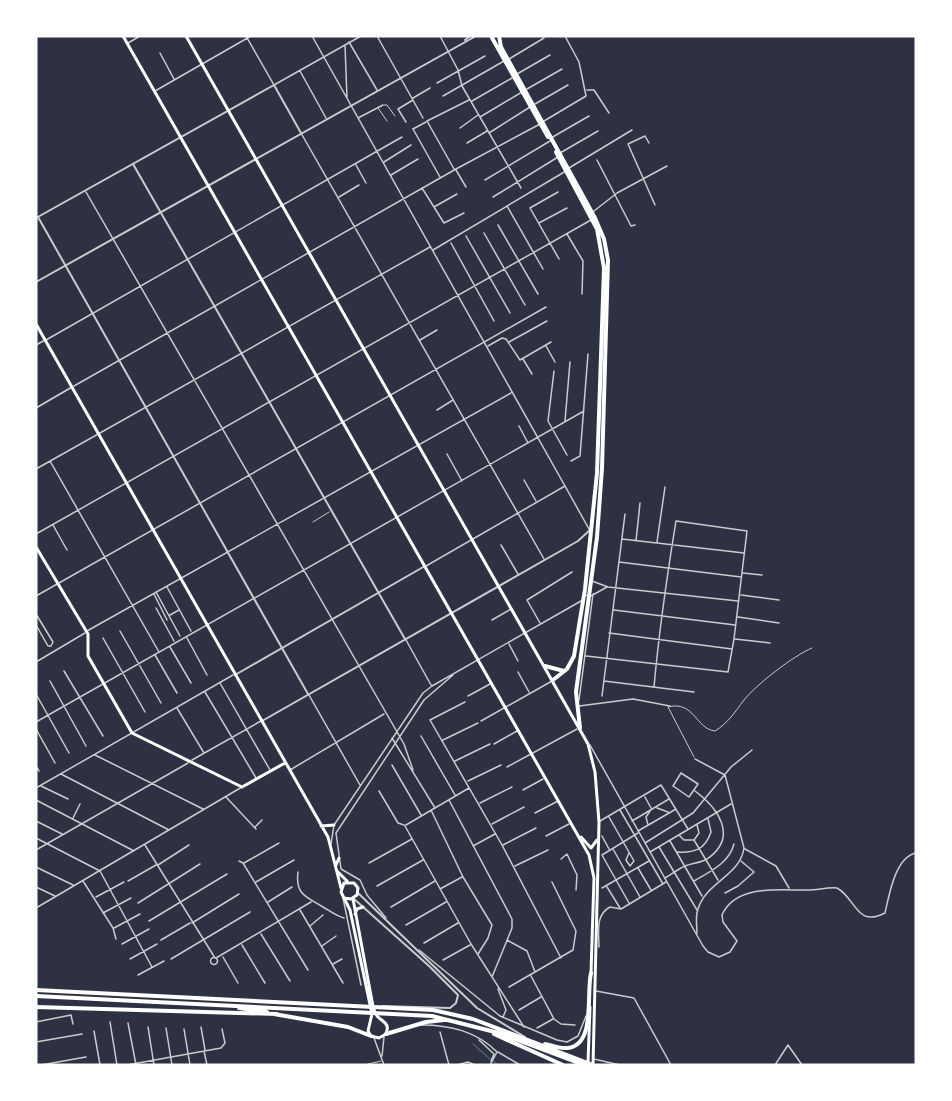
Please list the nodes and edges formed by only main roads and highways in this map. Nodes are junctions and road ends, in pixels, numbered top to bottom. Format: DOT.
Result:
graph roads {
  1 [pos="123,36"];
  2 [pos="186,36"];
  3 [pos="491,36"];
  4 [pos="499,36"];
  5 [pos="507,60"];
  6 [pos="591,213"];
  7 [pos="36,324"];
  8 [pos="36,547"];
  9 [pos="589,597"];
  10 [pos="586,656"];
  11 [pos="580,661"];
  12 [pos="545,666"];
  13 [pos="565,671"];
  14 [pos="553,680"];
  15 [pos="580,728"];
  16 [pos="285,763"];
  17 [pos="334,825"];
  18 [pos="321,826"];
  19 [pos="575,828"];
  20 [pos="600,836"];
  21 [pos="339,858"];
  22 [pos="336,868"];
  23 [pos="348,881"];
  24 [pos="341,888"];
  25 [pos="344,897"];
  26 [pos="353,899"];
  27 [pos="363,907"];
  28 [pos="354,916"];
  29 [pos="591,973"];
  30 [pos="36,990"];
  31 [pos="36,996"];
  32 [pos="36,1006"];
  33 [pos="223,1006"];
  34 [pos="277,1014"];
  35 [pos="381,1019"];
  36 [pos="455,1021"];
  37 [pos="369,1023"];
  38 [pos="476,1027"];
  39 [pos="385,1035"];
  40 [pos="373,1037"];
  41 [pos="535,1042"];
  42 [pos="577,1061"];
  43 [pos="563,1065"];
  44 [pos="590,1065"];
  1 -- 19 [label="main road"];
  2 -- 12 [label="main road"];
  3 -- 5 [label="highway"];
  4 -- 5 [label="highway"];
  5 -- 6 [label="highway"];
  6 -- 9 [label="highway"];
  6 -- 9 [label="highway"];
  7 -- 16 [label="main road"];
  8 -- 16 [label="main road"];
  9 -- 11 [label="highway"];
  9 -- 13 [label="highway"];
  10 -- 11 [label="highway"];
  11 -- 15 [label="highway"];
  12 -- 13 [label="highway"];
  12 -- 14 [label="main road"];
  13 -- 14 [label="highway"];
  14 -- 15 [label="main road"];
  15 -- 20 [label="main road"];
  16 -- 18 [label="main road"];
  17 -- 18 [label="main road"];
  18 -- 22 [label="main road"];
  19 -- 20 [label="main road"];
  19 -- 29 [label="main road"];
  20 -- 44 [label="main road"];
  21 -- 22 [label="main road"];
  22 -- 23 [label="main road"];
  22 -- 24 [label="main road"];
  23 -- 24 [label="main road"];
  23 -- 26 [label="main road"];
  24 -- 25 [label="main road"];
  25 -- 26 [label="main road"];
  25 -- 37 [label="main road"];
  26 -- 28 [label="main road"];
  27 -- 28 [label="main road"];
  28 -- 35 [label="main road"];
  29 -- 41 [label="highway"];
  29 -- 44 [label="main road"];
  30 -- 41 [label="highway"];
  31 -- 33 [label="highway"];
  32 -- 34 [label="highway"];
  33 -- 34 [label="highway"];
  33 -- 36 [label="highway"];
  34 -- 40 [label="highway"];
  35 -- 37 [label="main road"];
  35 -- 39 [label="main road"];
  36 -- 38 [label="highway"];
  36 -- 39 [label="highway"];
  37 -- 40 [label="main road"];
  38 -- 42 [label="highway"];
  38 -- 43 [label="highway"];
  39 -- 40 [label="main road"];
  41 -- 42 [label="highway"];
  42 -- 44 [label="highway"];
  42 -- 44 [label="highway"];
}
